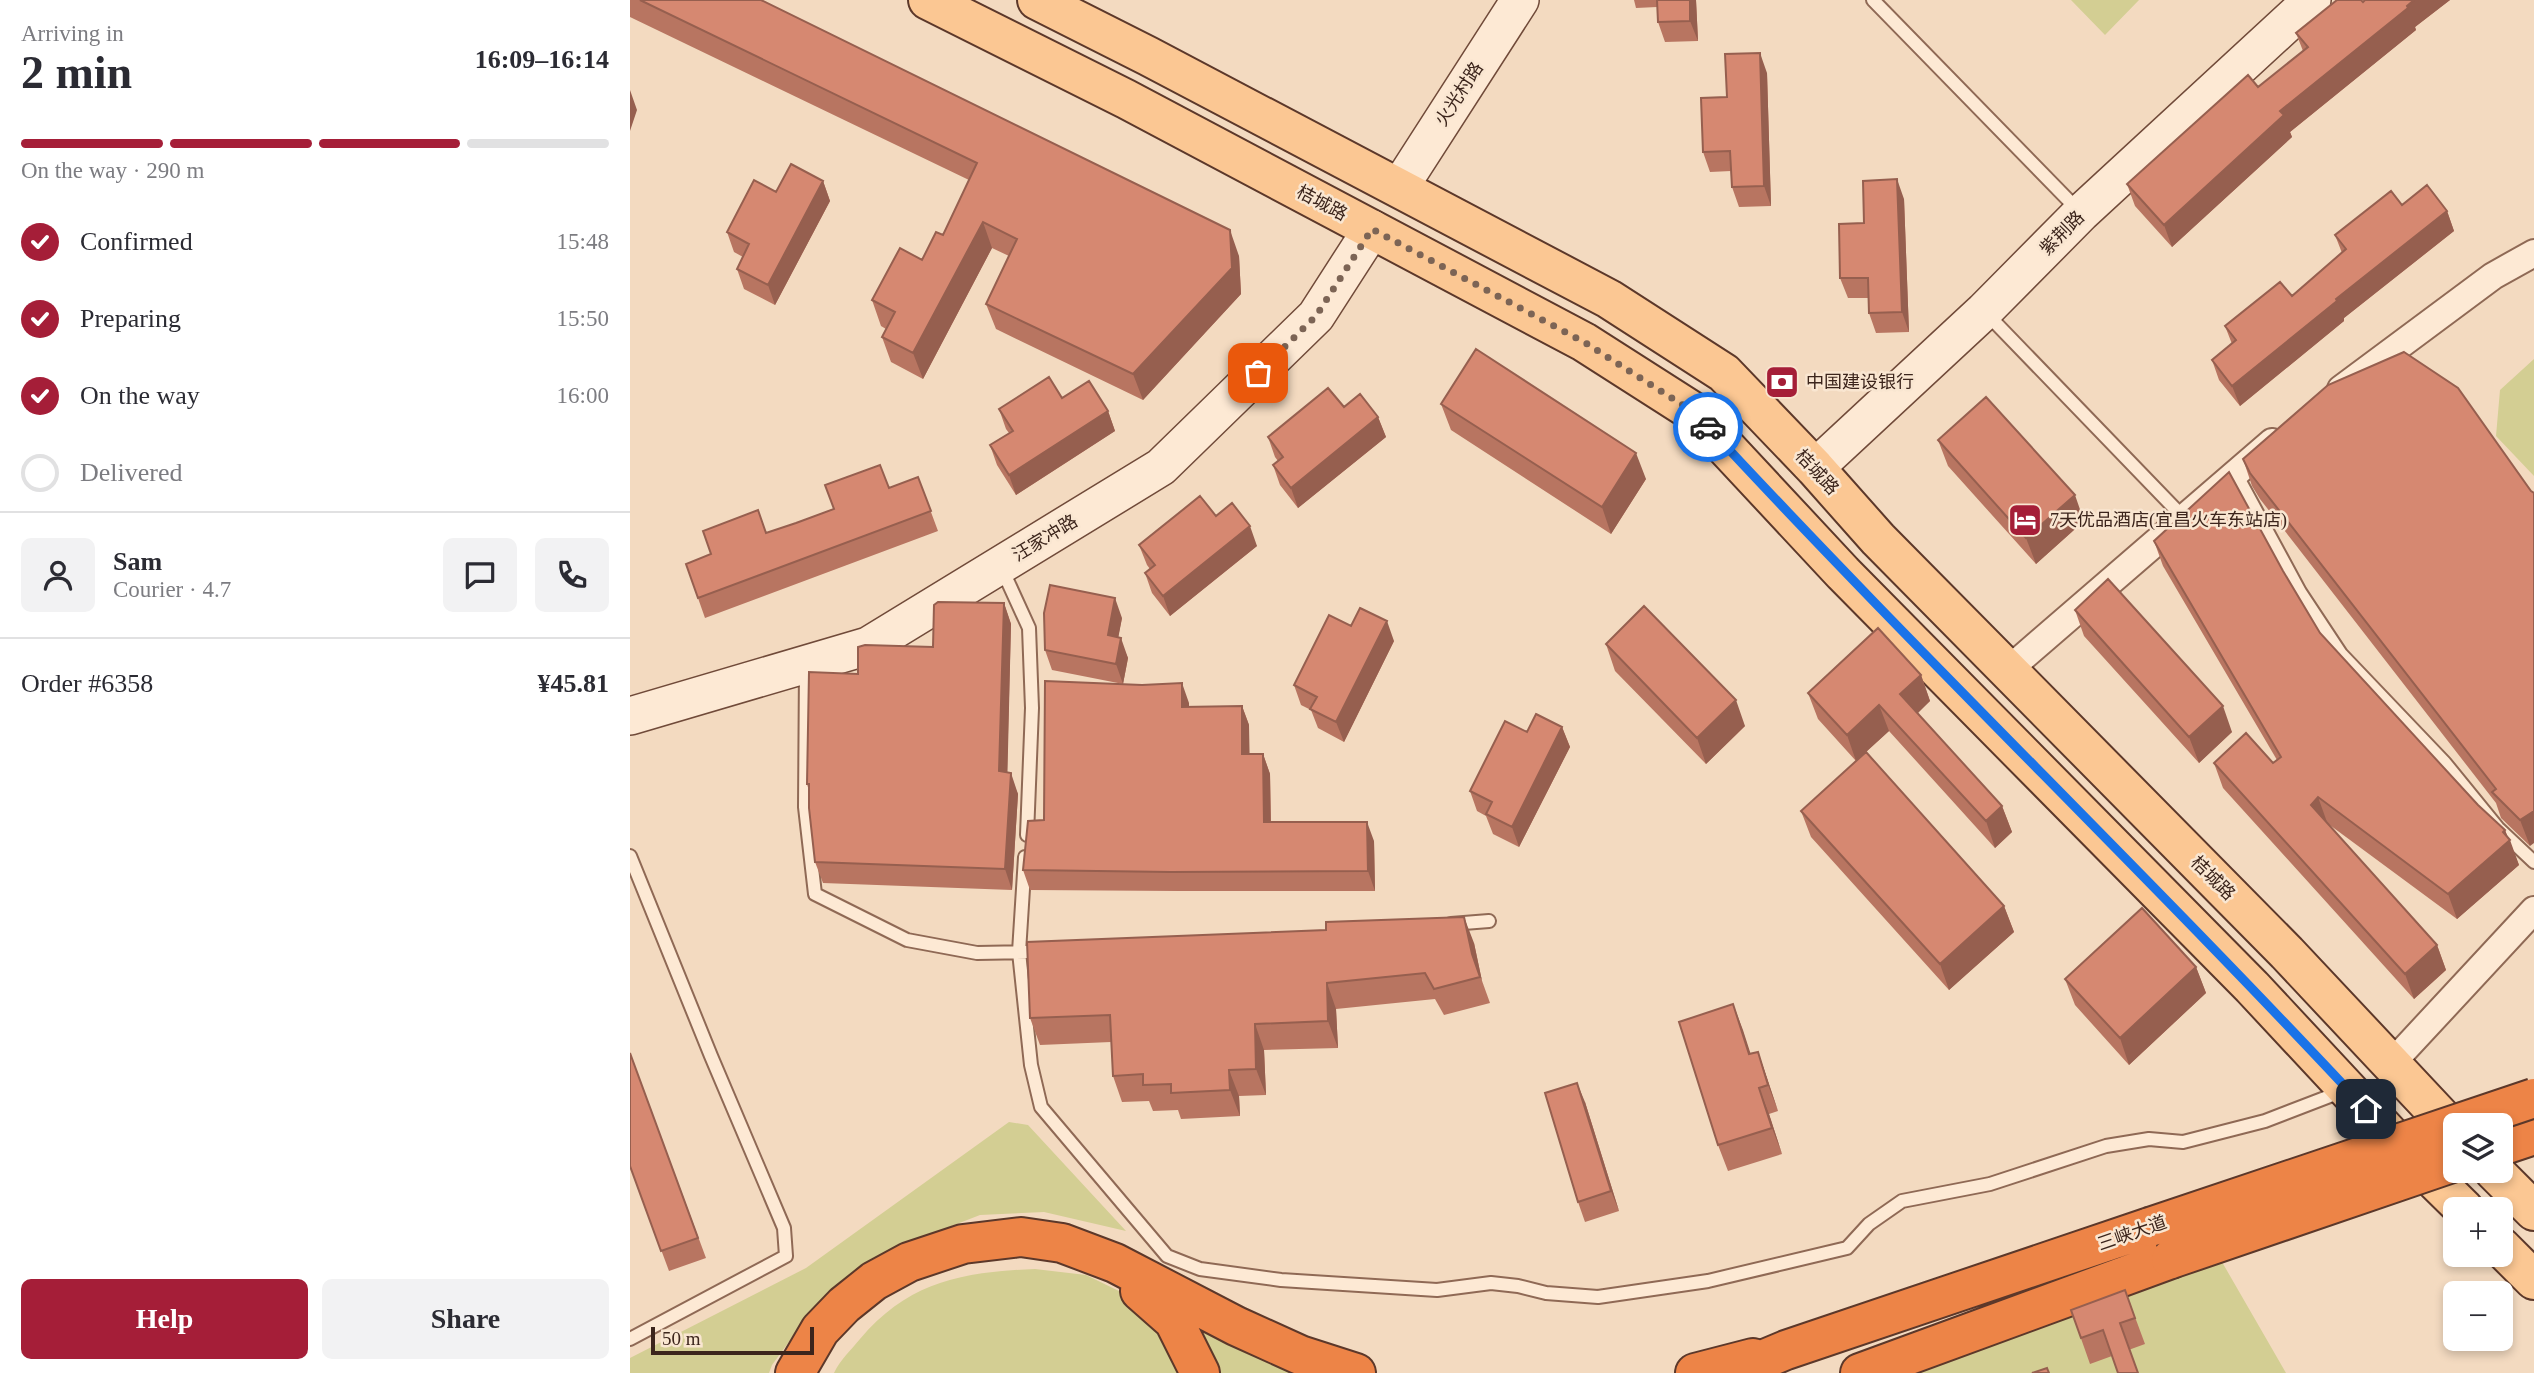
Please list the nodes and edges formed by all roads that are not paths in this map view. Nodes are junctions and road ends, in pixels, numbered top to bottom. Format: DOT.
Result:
graph roads {
  1 [pos="928,0"];
  2 [pos="1037,0"];
  3 [pos="1520,0"];
  4 [pos="1873,0"];
  5 [pos="2312,0"];
  6 [pos="1399,188"];
  7 [pos="2081,214"];
  8 [pos="1372,229"];
  9 [pos="2534,253"];
  10 [pos="1984,311"];
  11 [pos="2316,408"];
  12 [pos="2287,430"];
  13 [pos="1815,468"];
  14 [pos="2235,472"];
  15 [pos="2183,517"];
  16 [pos="1000,565"];
  17 [pos="806,664"];
  18 [pos="2008,670"];
  19 [pos="630,716"];
  20 [pos="630,856"];
  21 [pos="2534,862"];
  22 [pos="2534,909"];
  23 [pos="1489,921"];
  24 [pos="1437,926"];
  25 [pos="1045,951"];
  26 [pos="1019,952"];
  27 [pos="2391,1064"];
  28 [pos="2347,1089"];
  29 [pos="2534,1098"];
  30 [pos="2443,1119"];
  31 [pos="2534,1135"];
  32 [pos="2513,1142"];
  33 [pos="2443,1166"];
  34 [pos="2506,1183"];
  35 [pos="2452,1197"];
  36 [pos="2534,1211"];
  37 [pos="2513,1259"];
  38 [pos="2534,1280"];
  39 [pos="630,1339"];
  40 [pos="1786,1350"];
  41 [pos="795,1373"];
  42 [pos="815,1373"];
  43 [pos="1200,1373"];
  44 [pos="1356,1373"];
  45 [pos="1695,1373"];
  46 [pos="1731,1373"];
  47 [pos="1860,1373"];
  1 -- 8 [label="main road, 桔城路"];
  2 -- 6 [label="main road, 桔城路"];
  3 -- 6 [label="street, 火光村路"];
  4 -- 7 [label="lane"];
  5 -- 7 [label="street, 紫荆路"];
  6 -- 13 [label="main road, 桔城路"];
  7 -- 10 [label="street, 紫荆路"];
  8 -- 16 [label="street, 汪家冲路"];
  8 -- 28 [label="main road, 桔城路"];
  9 -- 11 [label="street"];
  10 -- 13 [label="street, 紫荆路"];
  10 -- 15 [label="lane"];
  12 -- 14 [label="street"];
  13 -- 18 [label="main road, 桔城路"];
  14 -- 15 [label="street"];
  14 -- 21 [label="lane"];
  15 -- 18 [label="street"];
  16 -- 17 [label="street, 汪家冲路"];
  16 -- 26 [label="lane"];
  17 -- 19 [label="street, 汪家冲路"];
  17 -- 26 [label="lane"];
  18 -- 27 [label="main road, 桔城路"];
  20 -- 39 [label="lane"];
  22 -- 27 [label="street"];
  23 -- 24 [label="lane"];
  25 -- 26 [label="lane"];
  26 -- 28 [label="lane"];
  27 -- 30 [label="main road, 桔城路"];
  28 -- 35 [label="main road, 桔城路"];
  29 -- 40 [label="highway, 三峡大道, bridge"];
  31 -- 32 [label="highway"];
  33 -- 47 [label="highway, bridge"];
  34 -- 36 [label="main road"];
  37 -- 38 [label="main road"];
  40 -- 45 [label="highway"];
  40 -- 46 [label="highway, 三峡大道"];
  41 -- 44 [label="highway"];
  42 -- 43 [label="highway"];
}
